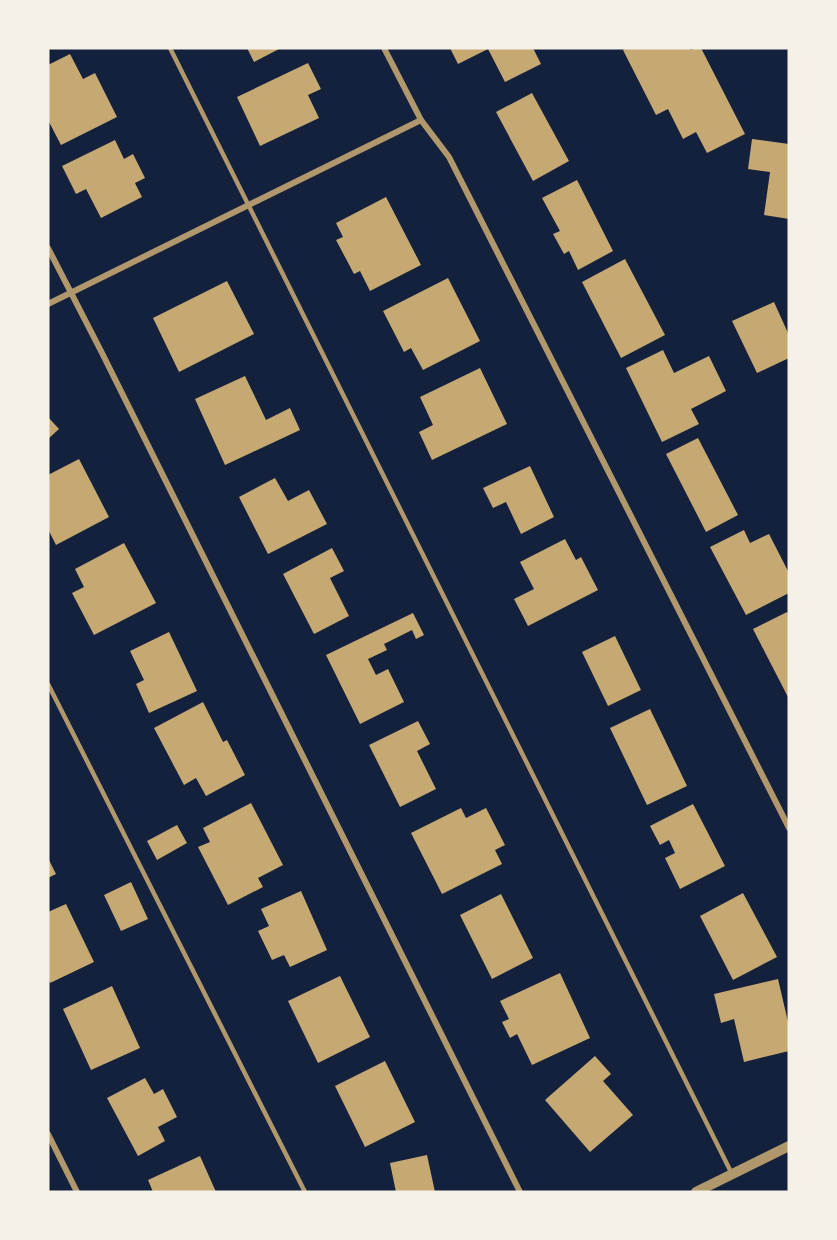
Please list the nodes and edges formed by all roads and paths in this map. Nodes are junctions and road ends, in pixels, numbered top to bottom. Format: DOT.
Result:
graph roads {
  1 [pos="170,48"];
  2 [pos="384,48"];
  3 [pos="421,120"];
  4 [pos="248,204"];
  5 [pos="48,248"];
  6 [pos="70,293"];
  7 [pos="48,304"];
  8 [pos="48,684"];
  9 [pos="789,828"];
  10 [pos="48,1134"];
  11 [pos="789,1146"];
  12 [pos="732,1174"];
  13 [pos="77,1192"];
  14 [pos="305,1192"];
  15 [pos="520,1192"];
  16 [pos="696,1192"];
  1 -- 4 [label="lane"];
  2 -- 3 [label="street"];
  3 -- 4 [label="street"];
  3 -- 9 [label="street"];
  4 -- 6 [label="street"];
  4 -- 12 [label="lane"];
  5 -- 6 [label="street"];
  6 -- 7 [label="street"];
  6 -- 15 [label="street"];
  8 -- 14 [label="lane"];
  10 -- 13 [label="street"];
  11 -- 12 [label="street"];
  12 -- 16 [label="street"];
}
